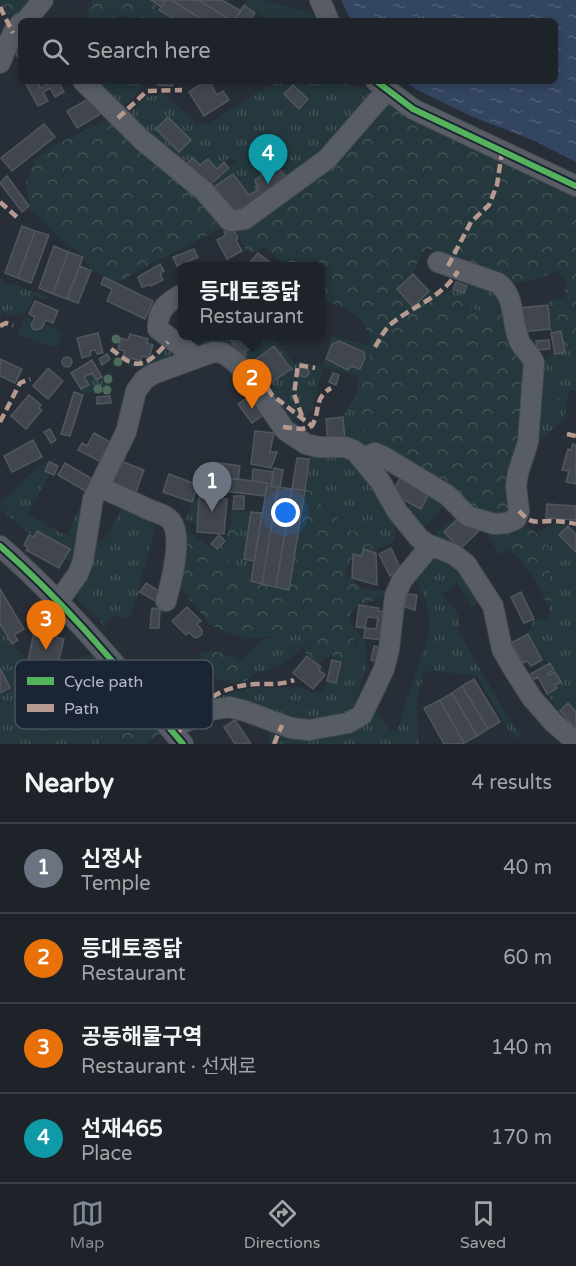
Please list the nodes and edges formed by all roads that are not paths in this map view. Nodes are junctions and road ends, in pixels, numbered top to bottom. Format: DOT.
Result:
graph roads {
  1 [pos="43,0"];
  2 [pos="320,0"];
  3 [pos="31,18"];
  4 [pos="328,18"];
  5 [pos="18,29"];
  6 [pos="0,63"];
  7 [pos="86,84"];
  8 [pos="381,85"];
  9 [pos="576,186"];
  10 [pos="438,262"];
  11 [pos="178,297"];
  12 [pos="195,357"];
  13 [pos="362,458"];
  14 [pos="99,488"];
  15 [pos="0,546"];
  16 [pos="433,547"];
  17 [pos="166,601"];
  18 [pos="57,603"];
  19 [pos="112,660"];
  20 [pos="213,710"];
  21 [pos="170,729"];
  22 [pos="576,742"];
  23 [pos="183,744"];
  1 -- 3 [label="street"];
  2 -- 4 [label="street"];
  5 -- 6 [label="street"];
  7 -- 8 [label="street"];
  8 -- 9 [label="street"];
  10 -- 13 [label="street"];
  11 -- 12 [label="street"];
  12 -- 13 [label="street"];
  12 -- 14 [label="street"];
  13 -- 16 [label="street"];
  14 -- 17 [label="street"];
  14 -- 18 [label="street"];
  15 -- 18 [label="street"];
  16 -- 20 [label="street"];
  16 -- 22 [label="street"];
  18 -- 19 [label="street"];
  21 -- 23 [label="street"];
}
